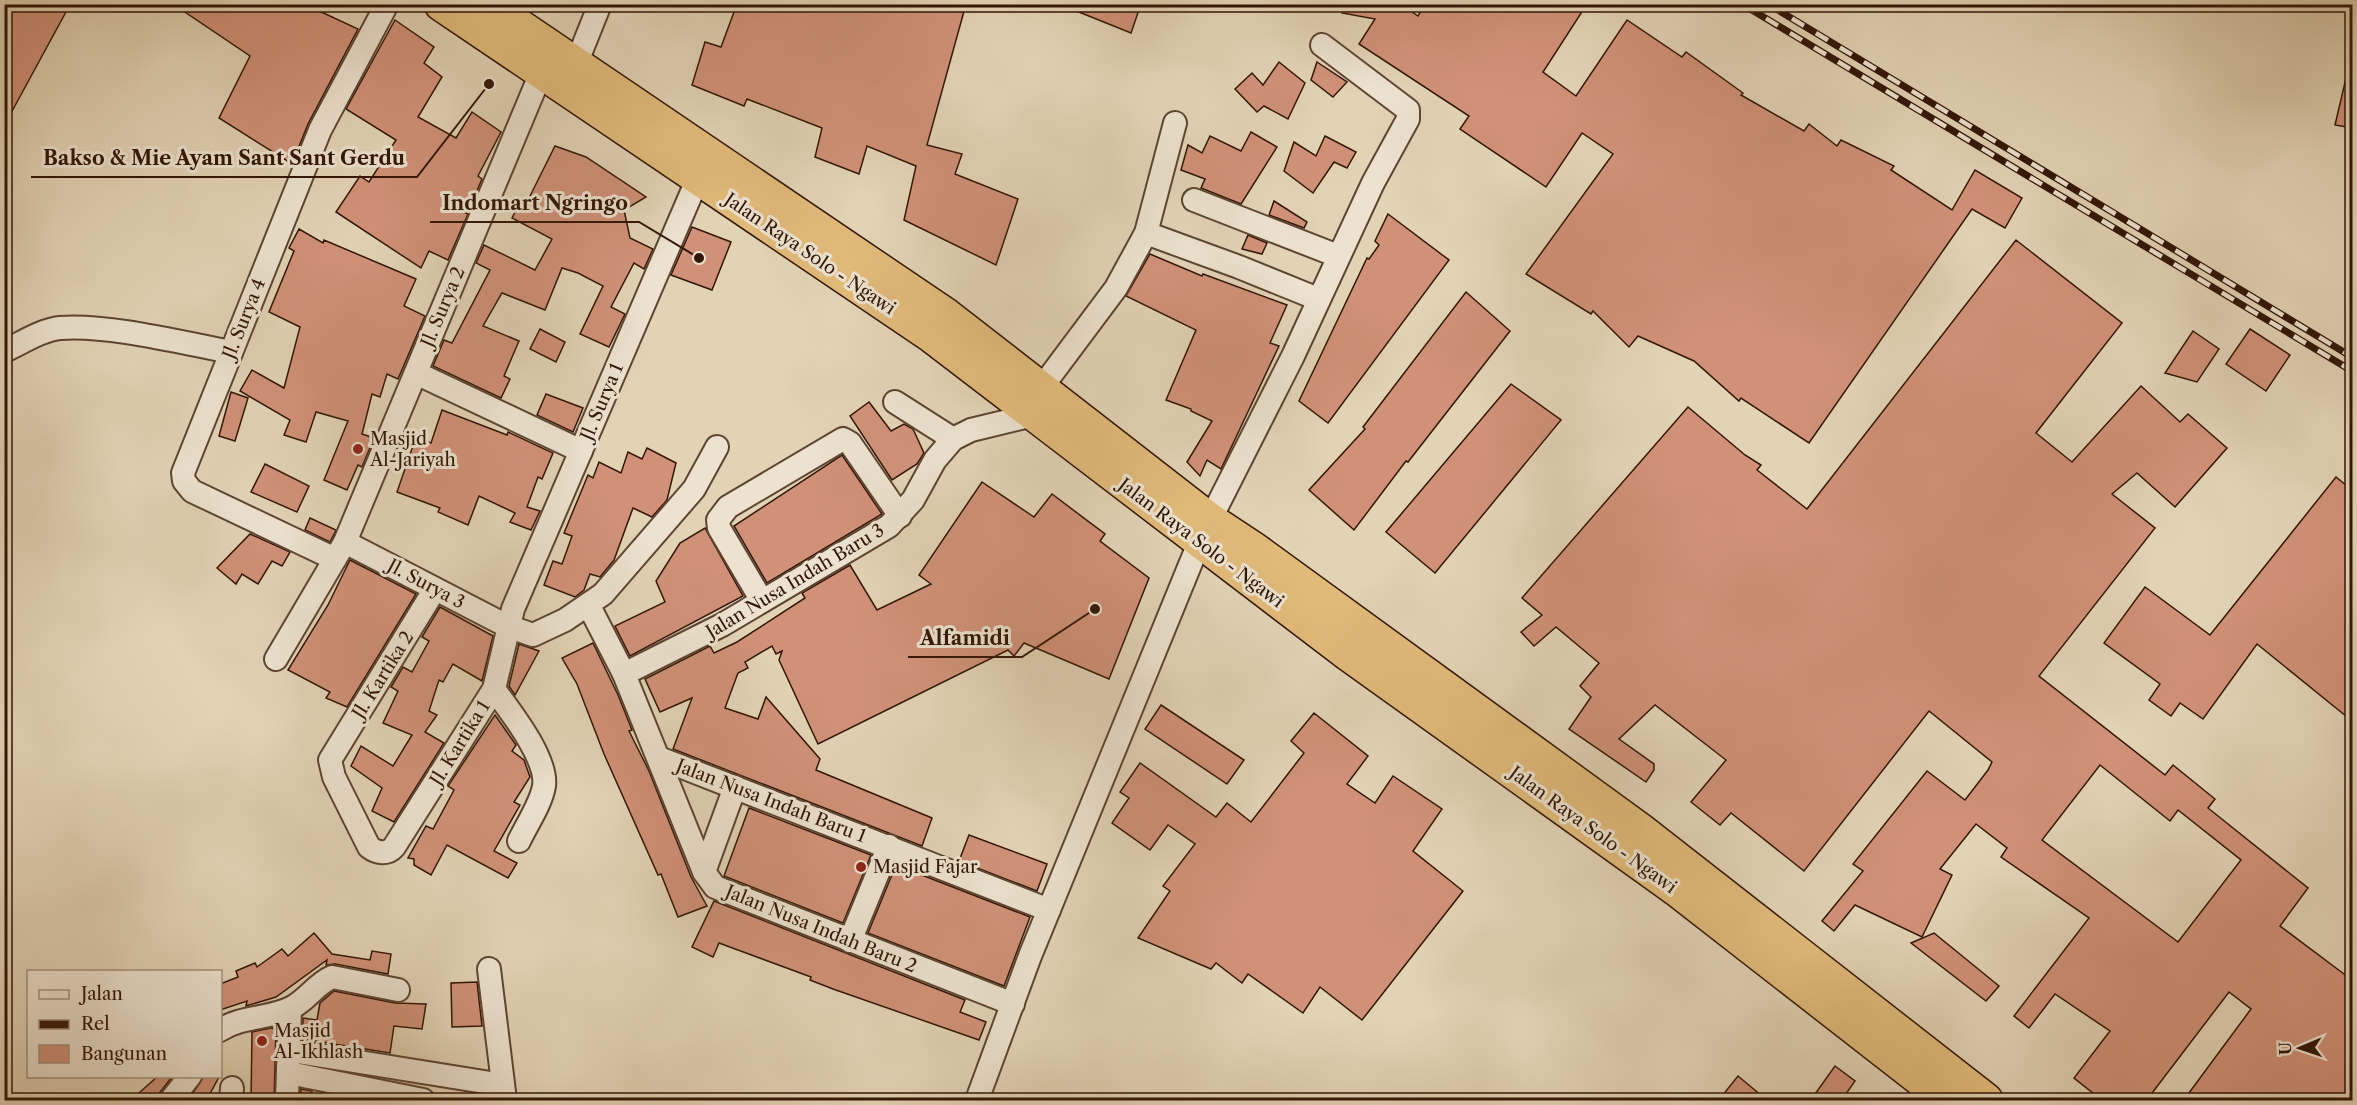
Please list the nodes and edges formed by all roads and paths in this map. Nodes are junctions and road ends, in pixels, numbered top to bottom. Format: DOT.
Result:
graph roads {
  1 [pos="387,4"];
  2 [pos="441,4"];
  3 [pos="487,4"];
  4 [pos="600,4"];
  5 [pos="1322,45"];
  6 [pos="576,64"];
  7 [pos="541,73"];
  8 [pos="1175,123"];
  9 [pos="698,178"];
  10 [pos="1194,200"];
  11 [pos="1146,233"];
  12 [pos="1338,256"];
  13 [pos="1318,299"];
  14 [pos="4,351"];
  15 [pos="231,352"];
  16 [pos="416,373"];
  17 [pos="1037,401"];
  18 [pos="895,402"];
  19 [pos="953,439"];
  20 [pos="717,447"];
  21 [pos="580,451"];
  22 [pos="900,516"];
  23 [pos="1205,532"];
  24 [pos="340,550"];
  25 [pos="435,589"];
  26 [pos="762,601"];
  27 [pos="593,613"];
  28 [pos="507,626"];
  29 [pos="276,659"];
  30 [pos="624,674"];
  31 [pos="494,689"];
  32 [pos="659,758"];
  33 [pos="735,787"];
  34 [pos="519,841"];
  35 [pos="889,846"];
  36 [pos="391,851"];
  37 [pos="704,872"];
  38 [pos="1049,910"];
  39 [pos="850,941"];
  40 [pos="489,969"];
  41 [pos="398,990"];
  42 [pos="1013,1004"];
  43 [pos="290,1009"];
  44 [pos="222,1029"];
  45 [pos="290,1062"];
  46 [pos="189,1078"];
  47 [pos="504,1093"];
  48 [pos="171,1101"];
  49 [pos="287,1101"];
  50 [pos="423,1101"];
  51 [pos="977,1101"];
  52 [pos="1947,1101"];
  53 [pos="1986,1101"];
  1 -- 15 [label="street, Jl. Surya 4"];
  2 -- 7 [label="highway, Jalan Raya Solo - Ngawi"];
  3 -- 6 [label="highway, Jalan Raya Solo - Ngawi"];
  4 -- 6 [label="street"];
  5 -- 12 [label="street"];
  6 -- 17 [label="highway, Jalan Raya Solo - Ngawi"];
  7 -- 9 [label="highway, Jalan Raya Solo - Ngawi"];
  7 -- 16 [label="street, Jl. Surya 2"];
  8 -- 11 [label="street"];
  9 -- 17 [label="highway, Jalan Raya Solo - Ngawi"];
  9 -- 21 [label="street, Jl. Surya 1"];
  10 -- 12 [label="street"];
  11 -- 13 [label="street"];
  11 -- 17 [label="street"];
  12 -- 13 [label="street"];
  13 -- 23 [label="street"];
  14 -- 15 [label="street"];
  15 -- 24 [label="street, Jl. Surya 4"];
  16 -- 21 [label="street"];
  16 -- 24 [label="street, Jl. Surya 2"];
  17 -- 19 [label="street, Jalan Nusa Indah Baru 3"];
  17 -- 23 [label="highway, Jalan Raya Solo - Ngawi"];
  18 -- 19 [label="street"];
  19 -- 22 [label="street, Jalan Nusa Indah Baru 3"];
  20 -- 27 [label="street, Jl. Surya 3"];
  21 -- 28 [label="street, Jl. Surya 1"];
  22 -- 26 [label="street, Jalan Nusa Indah Baru 3"];
  22 -- 26 [label="street"];
  23 -- 38 [label="street"];
  23 -- 52 [label="highway, Jalan Raya Solo - Ngawi"];
  23 -- 53 [label="highway, Jalan Raya Solo - Ngawi"];
  24 -- 25 [label="street, Jl. Surya 3"];
  24 -- 29 [label="street, Jl. Surya 2"];
  25 -- 28 [label="street, Jl. Surya 3"];
  25 -- 36 [label="street, Jl. Kartika 2"];
  26 -- 30 [label="street, Jalan Nusa Indah Baru 3"];
  27 -- 28 [label="street, Jl. Surya 3"];
  27 -- 30 [label="street, Jalan Nusa Indah Baru 2"];
  28 -- 31 [label="street, Jl. Kartika 1"];
  30 -- 32 [label="street, Jalan Nusa Indah Baru 2"];
  31 -- 34 [label="street"];
  31 -- 36 [label="street, Jl. Kartika 1"];
  32 -- 33 [label="street, Jalan Nusa Indah Baru 1"];
  32 -- 37 [label="street, Jalan Nusa Indah Baru 2"];
  33 -- 35 [label="street, Jalan Nusa Indah Baru 1"];
  33 -- 37 [label="street"];
  35 -- 38 [label="street, Jalan Nusa Indah Baru 1"];
  35 -- 39 [label="street"];
  37 -- 39 [label="street, Jalan Nusa Indah Baru 2"];
  38 -- 42 [label="street"];
  39 -- 42 [label="street, Jalan Nusa Indah Baru 2"];
  40 -- 47 [label="street"];
  41 -- 43 [label="street"];
  42 -- 51 [label="street"];
  43 -- 44 [label="street"];
  43 -- 45 [label="street"];
  45 -- 47 [label="street"];
  45 -- 49 [label="street"];
  45 -- 50 [label="street"];
  46 -- 48 [label="street"];
}
